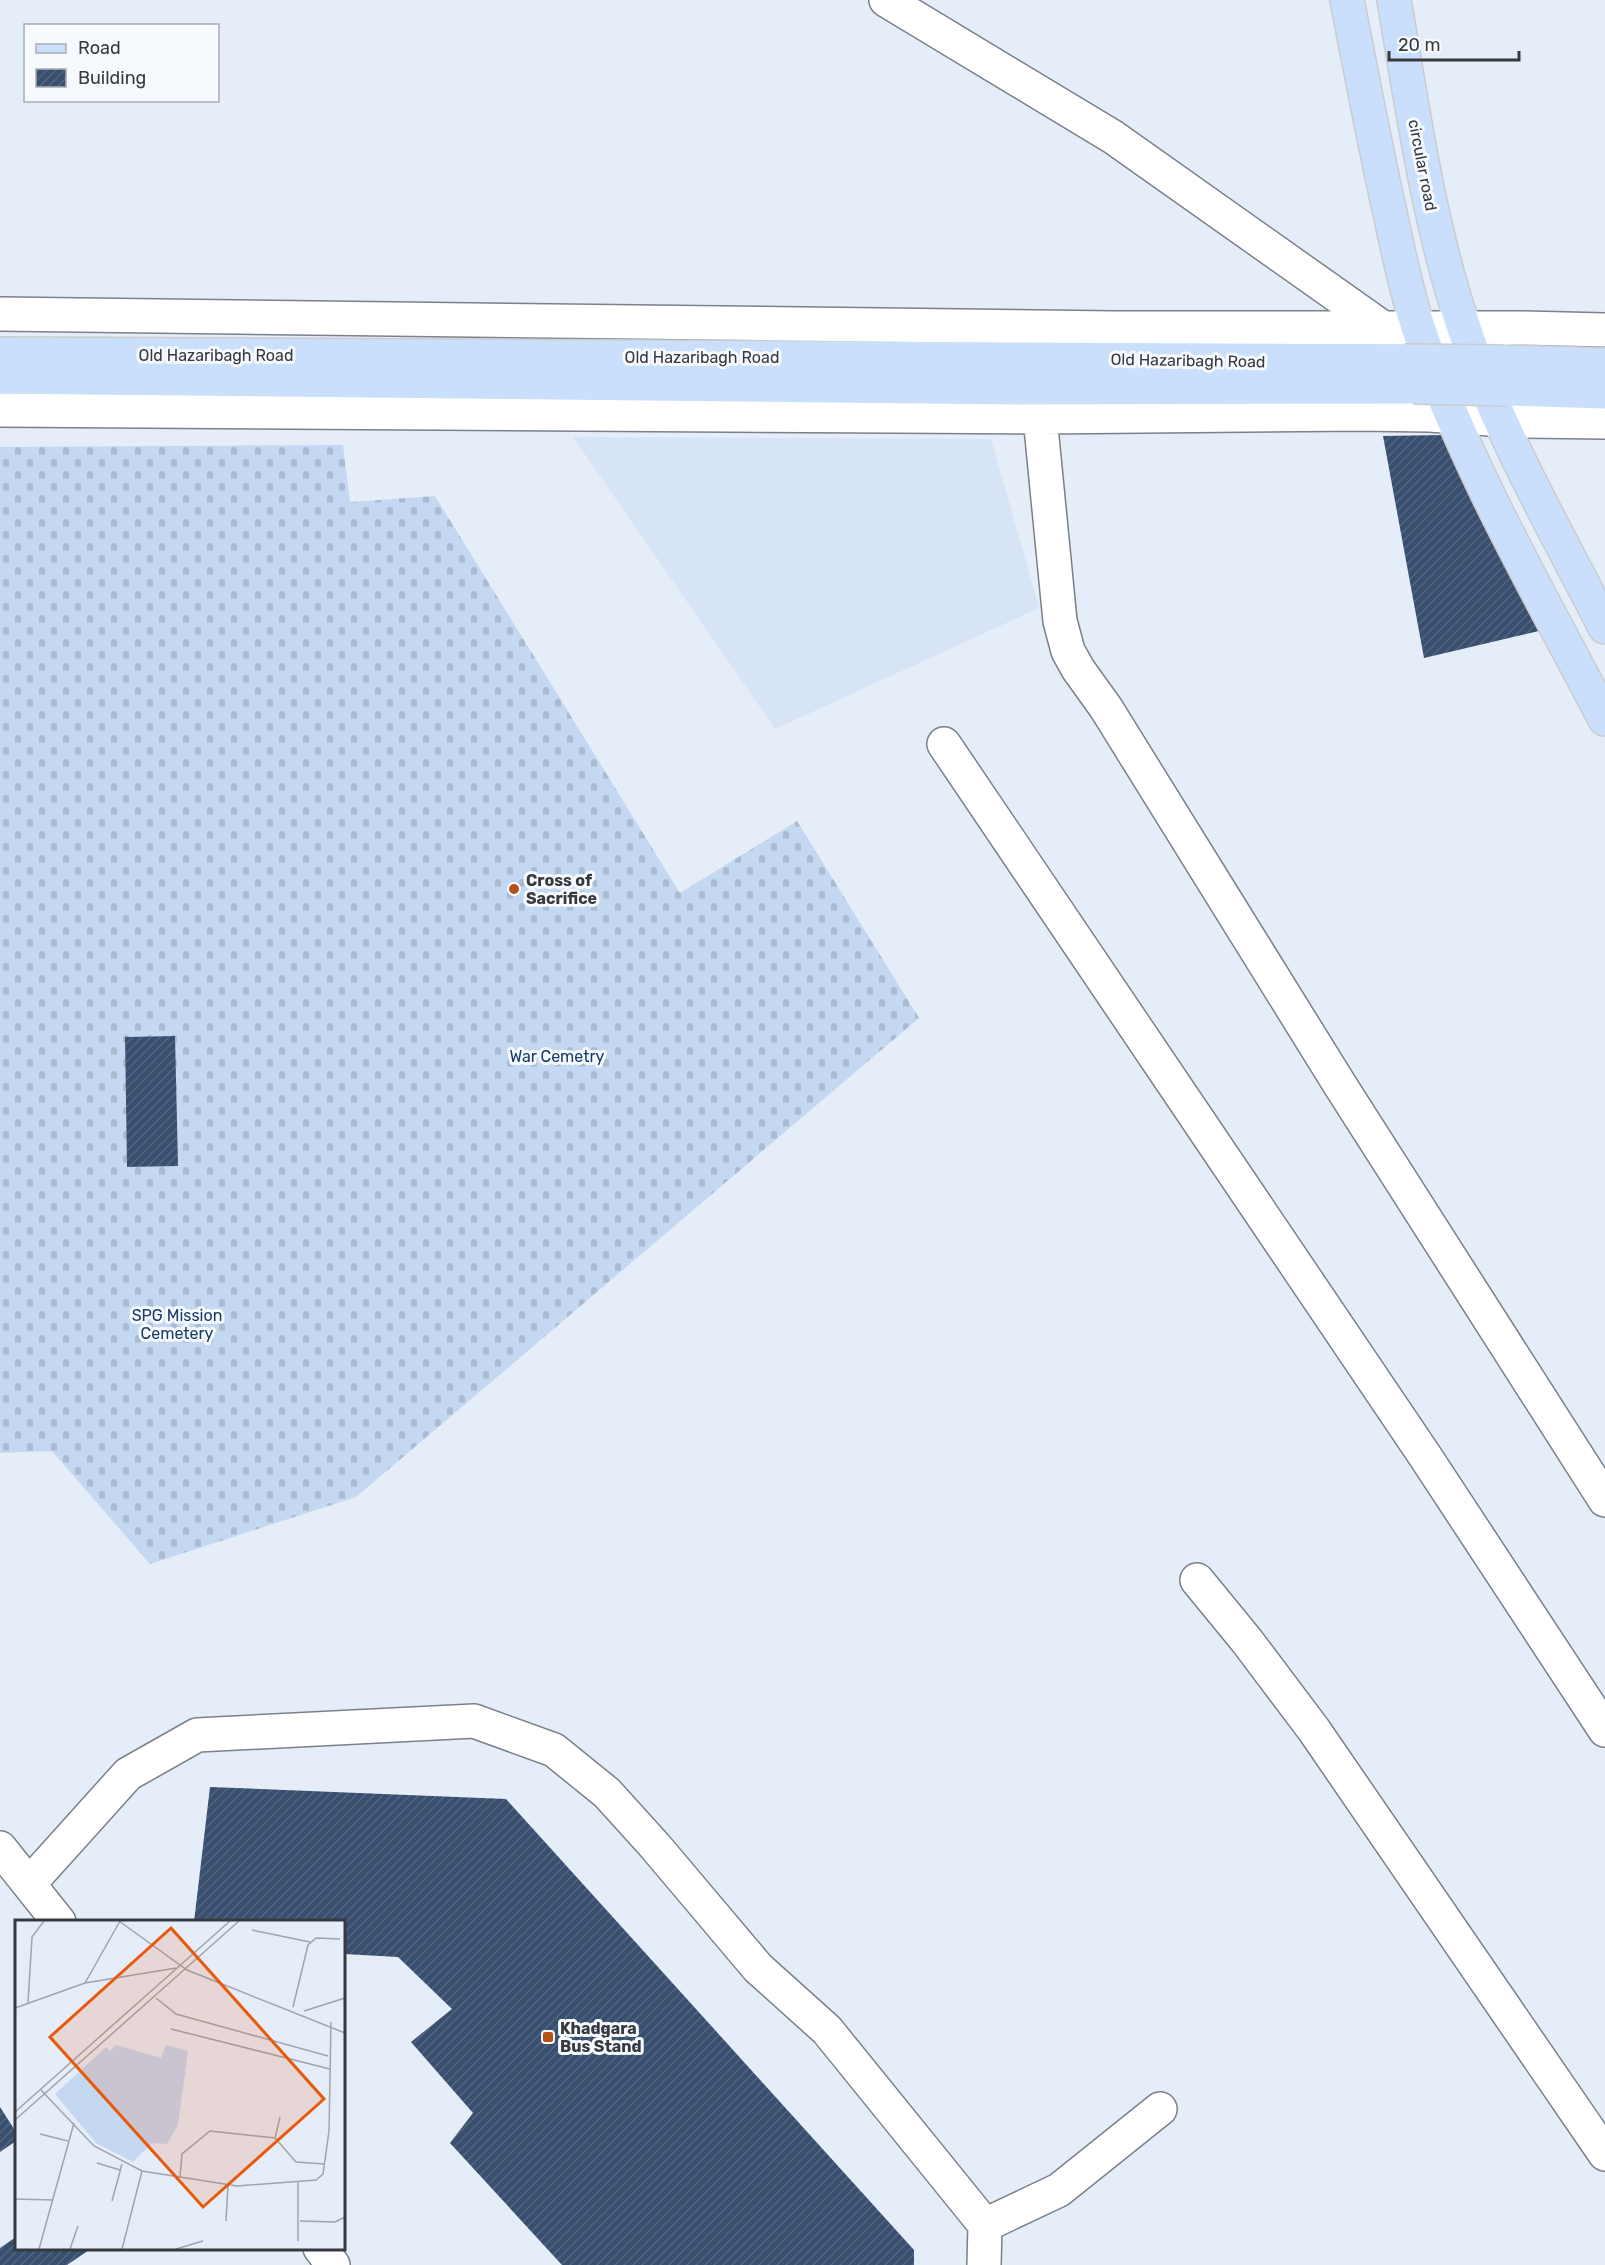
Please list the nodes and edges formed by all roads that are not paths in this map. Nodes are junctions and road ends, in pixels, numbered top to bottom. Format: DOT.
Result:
graph roads {
  1 [pos="886,0"];
  2 [pos="1347,0"];
  3 [pos="1394,0"];
  4 [pos="0,314"];
  5 [pos="1383,328"];
  6 [pos="1418,328"];
  7 [pos="1464,328"];
  8 [pos="1605,330"];
  9 [pos="0,354"];
  10 [pos="1605,365"];
  11 [pos="1409,374"];
  12 [pos="0,377"];
  13 [pos="1503,390"];
  14 [pos="1605,392"];
  15 [pos="0,410"];
  16 [pos="1452,416"];
  17 [pos="1040,417"];
  18 [pos="1605,423"];
  19 [pos="1605,627"];
  20 [pos="1605,719"];
  21 [pos="944,744"];
  22 [pos="1605,1500"];
  23 [pos="1197,1580"];
  24 [pos="1605,1730"];
  25 [pos="0,1848"];
  26 [pos="29,1884"];
  27 [pos="57,1920"];
  28 [pos="1160,2109"];
  29 [pos="1605,2154"];
  30 [pos="985,2225"];
  31 [pos="321,2250"];
  32 [pos="332,2265"];
  33 [pos="984,2265"];
  1 -- 5 [label="street"];
  2 -- 6 [label="main road"];
  3 -- 7 [label="main road, circular road"];
  4 -- 5 [label="street"];
  5 -- 6 [label="street"];
  6 -- 7 [label="street"];
  6 -- 16 [label="main road"];
  7 -- 8 [label="street"];
  7 -- 13 [label="main road, circular road"];
  9 -- 11 [label="main road, Old Hazaribagh Road"];
  10 -- 13 [label="main road"];
  11 -- 12 [label="main road, Old Hazaribagh Road"];
  11 -- 13 [label="main road, bridge"];
  13 -- 14 [label="main road"];
  13 -- 16 [label="street"];
  13 -- 18 [label="street"];
  13 -- 19 [label="main road, circular road"];
  15 -- 17 [label="street"];
  16 -- 17 [label="street"];
  16 -- 20 [label="main road"];
  17 -- 22 [label="street"];
  21 -- 24 [label="street"];
  23 -- 29 [label="street"];
  25 -- 26 [label="street"];
  26 -- 27 [label="street"];
  26 -- 30 [label="street"];
  28 -- 30 [label="street"];
  30 -- 33 [label="street"];
  31 -- 32 [label="street"];
}
